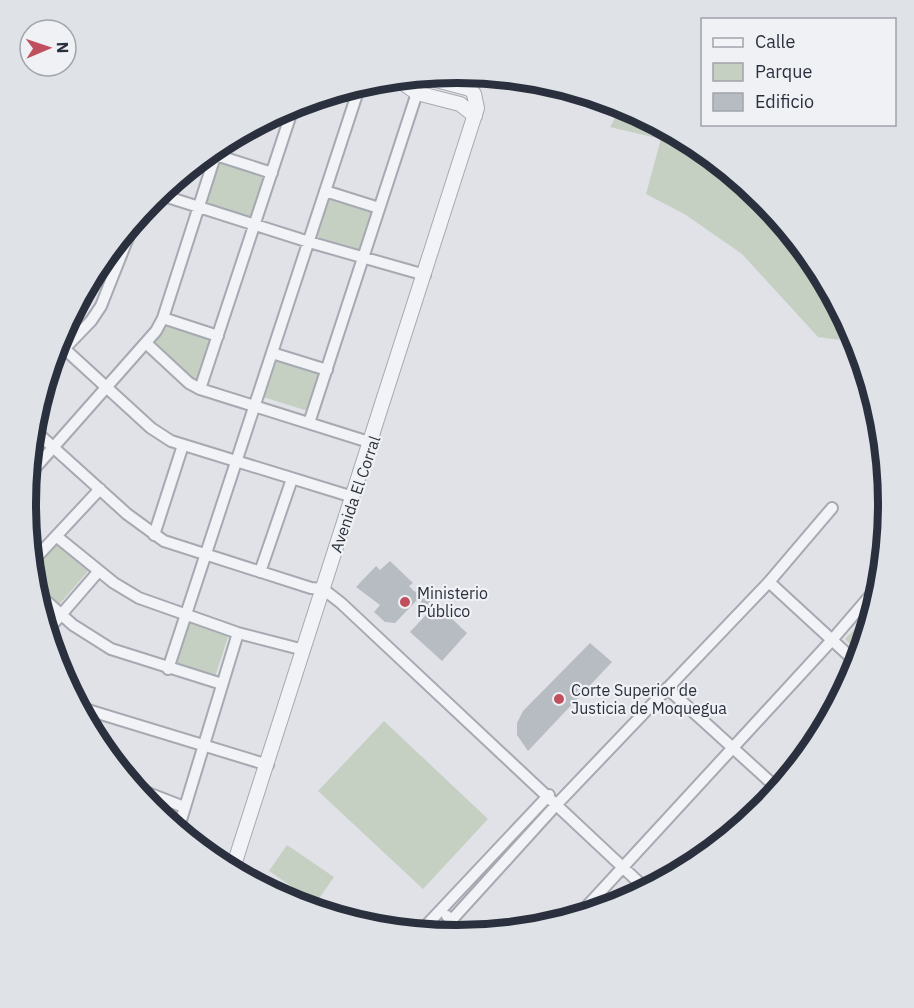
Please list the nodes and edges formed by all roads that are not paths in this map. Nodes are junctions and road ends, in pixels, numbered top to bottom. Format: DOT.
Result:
graph roads {
  1 [pos="449,83"];
  2 [pos="408,86"];
  3 [pos="417,93"];
  4 [pos="357,95"];
  5 [pos="476,116"];
  6 [pos="290,118"];
  7 [pos="224,153"];
  8 [pos="214,161"];
  9 [pos="272,173"];
  10 [pos="325,191"];
  11 [pos="168,197"];
  12 [pos="200,208"];
  13 [pos="379,208"];
  14 [pos="255,225"];
  15 [pos="309,242"];
  16 [pos="121,251"];
  17 [pos="362,258"];
  18 [pos="425,275"];
  19 [pos="163,318"];
  20 [pos="218,336"];
  21 [pos="70,339"];
  22 [pos="147,344"];
  23 [pos="65,350"];
  24 [pos="272,353"];
  25 [pos="327,370"];
  26 [pos="109,387"];
  27 [pos="200,389"];
  28 [pos="255,404"];
  29 [pos="309,423"];
  30 [pos="42,437"];
  31 [pos="372,442"];
  32 [pos="183,445"];
  33 [pos="55,448"];
  34 [pos="237,462"];
  35 [pos="38,465"];
  36 [pos="292,479"];
  37 [pos="100,489"];
  38 [pos="353,497"];
  39 [pos="832,508"];
  40 [pos="154,535"];
  41 [pos="56,536"];
  42 [pos="39,554"];
  43 [pos="206,555"];
  44 [pos="98,572"];
  45 [pos="260,572"];
  46 [pos="769,582"];
  47 [pos="323,589"];
  48 [pos="867,599"];
  49 [pos="48,602"];
  50 [pos="61,614"];
  51 [pos="186,615"];
  52 [pos="53,623"];
  53 [pos="238,633"];
  54 [pos="832,640"];
  55 [pos="304,650"];
  56 [pos="849,656"];
  57 [pos="168,669"];
  58 [pos="222,684"];
  59 [pos="667,688"];
  60 [pos="90,711"];
  61 [pos="204,746"];
  62 [pos="732,747"];
  63 [pos="268,765"];
  64 [pos="772,784"];
  65 [pos="152,795"];
  66 [pos="549,795"];
  67 [pos="557,804"];
  68 [pos="184,807"];
  69 [pos="180,822"];
  70 [pos="236,862"];
  71 [pos="624,868"];
  72 [pos="640,883"];
  73 [pos="590,904"];
  74 [pos="440,910"];
  75 [pos="452,920"];
  76 [pos="427,924"];
  77 [pos="448,925"];
  78 [pos="457,925"];
  1 -- 5 [label="street"];
  2 -- 3 [label="street"];
  3 -- 5 [label="street"];
  3 -- 13 [label="street"];
  4 -- 10 [label="street"];
  5 -- 18 [label="street, Avenida El Corral"];
  6 -- 9 [label="street"];
  7 -- 9 [label="street"];
  8 -- 12 [label="street"];
  9 -- 14 [label="street"];
  10 -- 13 [label="street"];
  10 -- 15 [label="street"];
  11 -- 12 [label="street"];
  12 -- 14 [label="street"];
  12 -- 19 [label="street"];
  13 -- 17 [label="street"];
  14 -- 15 [label="street"];
  14 -- 20 [label="street"];
  15 -- 17 [label="street"];
  15 -- 24 [label="street"];
  16 -- 21 [label="street"];
  17 -- 18 [label="street"];
  17 -- 25 [label="street"];
  18 -- 31 [label="street, Avenida El Corral"];
  19 -- 20 [label="street"];
  19 -- 22 [label="street"];
  20 -- 27 [label="street"];
  22 -- 26 [label="street"];
  22 -- 27 [label="street"];
  23 -- 26 [label="street"];
  24 -- 25 [label="street"];
  24 -- 28 [label="street"];
  25 -- 29 [label="street"];
  26 -- 32 [label="street"];
  26 -- 33 [label="street"];
  27 -- 28 [label="street"];
  28 -- 29 [label="street"];
  28 -- 34 [label="street"];
  29 -- 31 [label="street"];
  30 -- 33 [label="street"];
  31 -- 38 [label="street, Avenida El Corral"];
  32 -- 34 [label="street"];
  32 -- 40 [label="street"];
  33 -- 35 [label="street"];
  33 -- 37 [label="street"];
  34 -- 36 [label="street"];
  34 -- 43 [label="street"];
  36 -- 38 [label="street"];
  36 -- 45 [label="street"];
  37 -- 40 [label="street"];
  37 -- 41 [label="street"];
  38 -- 47 [label="street, Avenida El Corral"];
  39 -- 46 [label="street"];
  40 -- 43 [label="street"];
  41 -- 42 [label="street"];
  41 -- 44 [label="street"];
  43 -- 45 [label="street"];
  43 -- 51 [label="street"];
  44 -- 50 [label="street"];
  44 -- 51 [label="street"];
  45 -- 47 [label="street"];
  46 -- 54 [label="street"];
  46 -- 59 [label="street"];
  47 -- 55 [label="street, Avenida El Corral"];
  47 -- 66 [label="street"];
  48 -- 54 [label="street"];
  49 -- 50 [label="street"];
  50 -- 52 [label="street"];
  50 -- 57 [label="street"];
  51 -- 53 [label="street"];
  51 -- 57 [label="street"];
  53 -- 55 [label="street"];
  53 -- 58 [label="street"];
  54 -- 56 [label="street"];
  54 -- 62 [label="street"];
  55 -- 63 [label="street, Avenida El Corral"];
  57 -- 58 [label="street"];
  58 -- 61 [label="street"];
  59 -- 62 [label="street"];
  59 -- 67 [label="street"];
  60 -- 61 [label="street"];
  61 -- 63 [label="street"];
  61 -- 68 [label="street"];
  62 -- 64 [label="street"];
  62 -- 71 [label="street"];
  63 -- 70 [label="street, Avenida El Corral"];
  65 -- 68 [label="street"];
  66 -- 67 [label="street"];
  66 -- 74 [label="street"];
  67 -- 71 [label="street"];
  67 -- 75 [label="street"];
  68 -- 69 [label="street"];
  71 -- 72 [label="street"];
  71 -- 73 [label="street"];
  74 -- 75 [label="street"];
  74 -- 76 [label="street"];
  75 -- 77 [label="street"];
  75 -- 78 [label="street"];
}
